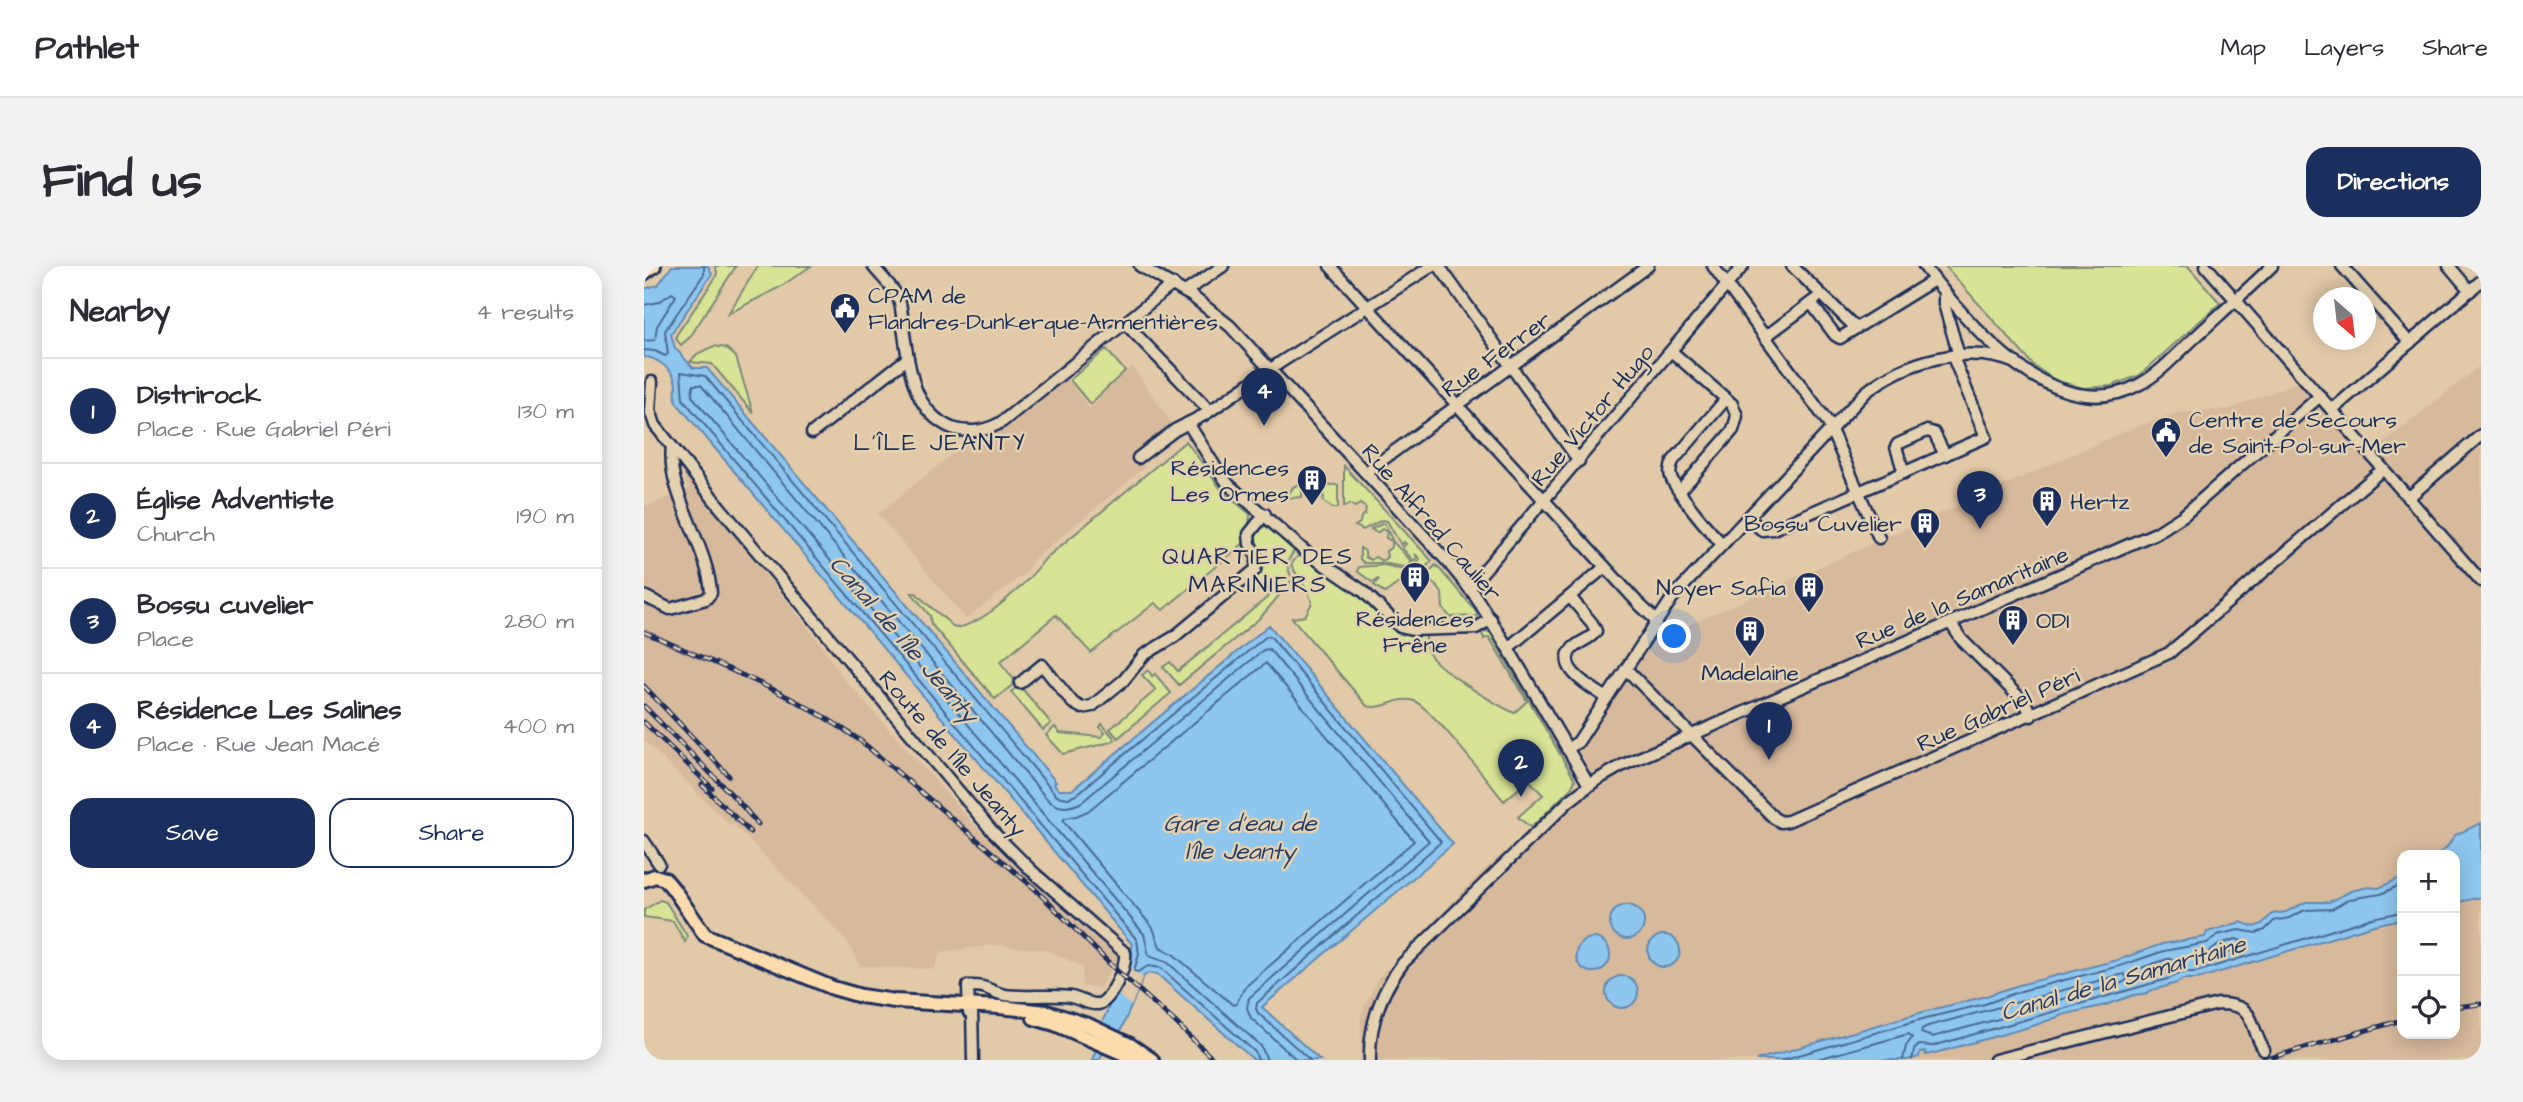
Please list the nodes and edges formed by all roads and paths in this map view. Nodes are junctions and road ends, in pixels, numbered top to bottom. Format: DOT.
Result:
graph roads {
  1 [pos="654,266"];
  2 [pos="873,266"];
  3 [pos="1140,266"];
  4 [pos="1223,266"];
  5 [pos="1329,266"];
  6 [pos="1432,266"];
  7 [pos="1439,266"];
  8 [pos="1648,266"];
  9 [pos="1713,266"];
  10 [pos="1743,266"];
  11 [pos="1792,266"];
  12 [pos="1924,266"];
  13 [pos="2206,266"];
  14 [pos="2272,266"];
  15 [pos="2342,266"];
  16 [pos="2449,266"];
  17 [pos="644,273"];
  18 [pos="1934,279"];
  19 [pos="2481,281"];
  20 [pos="1173,284"];
  21 [pos="1727,285"];
  22 [pos="2470,291"];
  23 [pos="1185,292"];
  24 [pos="1822,295"];
  25 [pos="1947,296"];
  26 [pos="2236,300"];
  27 [pos="1811,303"];
  28 [pos="1367,307"];
  29 [pos="1125,323"];
  30 [pos="1856,328"];
  31 [pos="1765,337"];
  32 [pos="2410,343"];
  33 [pos="1671,351"];
  34 [pos="1956,356"];
  35 [pos="908,359"];
  36 [pos="2016,363"];
  37 [pos="1510,367"];
  38 [pos="1271,369"];
  39 [pos="652,382"];
  40 [pos="2320,396"];
  41 [pos="1726,399"];
  42 [pos="1457,405"];
  43 [pos="2332,410"];
  44 [pos="1210,411"];
  45 [pos="1188,423"];
  46 [pos="1830,429"];
  47 [pos="812,433"];
  48 [pos="2481,435"];
  49 [pos="672,447"];
  50 [pos="1944,455"];
  51 [pos="1138,458"];
  52 [pos="1579,461"];
  53 [pos="2383,469"];
  54 [pos="1366,472"];
  55 [pos="1904,473"];
  56 [pos="1681,491"];
  57 [pos="1859,493"];
  58 [pos="2408,498"];
  59 [pos="1545,501"];
  60 [pos="1265,514"];
  61 [pos="1748,518"];
  62 [pos="1880,538"];
  63 [pos="1723,544"];
  64 [pos="1605,567"];
  65 [pos="2481,581"];
  66 [pos="1469,588"];
  67 [pos="644,596"];
  68 [pos="1570,597"];
  69 [pos="1491,620"];
  70 [pos="1657,621"];
  71 [pos="1950,622"];
  72 [pos="1508,648"];
  73 [pos="1626,669"];
  74 [pos="1020,683"];
  75 [pos="1607,698"];
  76 [pos="2031,716"];
  77 [pos="1693,735"];
  78 [pos="1567,749"];
  79 [pos="1589,785"];
  80 [pos="644,841"];
  81 [pos="659,864"];
  82 [pos="644,880"];
  83 [pos="970,1009"];
  84 [pos="1122,1046"];
  85 [pos="2264,1050"];
  86 [pos="973,1060"];
  87 [pos="1138,1060"];
  88 [pos="1153,1060"];
  89 [pos="1370,1060"];
  90 [pos="1995,1060"];
  1 -- 17 [label="main road"];
  2 -- 35 [label="street"];
  3 -- 20 [label="street, Rue Alfred Caulier"];
  4 -- 23 [label="street"];
  5 -- 28 [label="street"];
  6 -- 28 [label="street"];
  7 -- 37 [label="street"];
  8 -- 37 [label="street, Rue Ferrer"];
  9 -- 21 [label="street"];
  10 -- 21 [label="street, Rue Victor Hugo"];
  11 -- 24 [label="street"];
  12 -- 18 [label="street"];
  13 -- 26 [label="street"];
  14 -- 26 [label="street"];
  15 -- 32 [label="street"];
  16 -- 22 [label="street"];
  18 -- 25 [label="street"];
  18 -- 30 [label="street"];
  19 -- 22 [label="street"];
  20 -- 23 [label="street, Rue Alfred Caulier"];
  20 -- 29 [label="street"];
  21 -- 31 [label="street"];
  21 -- 33 [label="street, Rue Victor Hugo"];
  22 -- 32 [label="street"];
  23 -- 38 [label="street, Rue Alfred Caulier"];
  24 -- 27 [label="street"];
  24 -- 30 [label="street"];
  25 -- 34 [label="street"];
  25 -- 36 [label="street"];
  26 -- 36 [label="street"];
  26 -- 40 [label="street"];
  27 -- 30 [label="street"];
  27 -- 31 [label="street"];
  28 -- 38 [label="street"];
  28 -- 42 [label="street"];
  29 -- 35 [label="street"];
  29 -- 44 [label="street"];
  31 -- 46 [label="street"];
  32 -- 43 [label="street"];
  33 -- 41 [label="street"];
  33 -- 52 [label="street, Rue Victor Hugo"];
  34 -- 36 [label="street"];
  34 -- 46 [label="street"];
  34 -- 50 [label="street"];
  35 -- 47 [label="street"];
  37 -- 42 [label="street, Rue Ferrer"];
  37 -- 52 [label="street"];
  38 -- 44 [label="street"];
  38 -- 54 [label="street, Rue Alfred Caulier"];
  39 -- 49 [label="street, Route de l'Île Jeanty"];
  40 -- 43 [label="street"];
  40 -- 71 [label="street, Rue de la Samaritaine"];
  41 -- 56 [label="street"];
  41 -- 56 [label="street"];
  42 -- 54 [label="street, Rue Ferrer"];
  42 -- 59 [label="street"];
  43 -- 53 [label="street"];
  44 -- 45 [label="street"];
  45 -- 51 [label="street"];
  45 -- 60 [label="street"];
  46 -- 57 [label="street"];
  46 -- 61 [label="street"];
  48 -- 58 [label="street"];
  49 -- 67 [label="street"];
  49 -- 83 [label="street, Route de l'Île Jeanty"];
  50 -- 55 [label="street"];
  50 -- 55 [label="street"];
  52 -- 59 [label="street, Rue Victor Hugo"];
  53 -- 58 [label="street"];
  53 -- 76 [label="street, Rue Gabriel Péri"];
  54 -- 66 [label="street, Rue Alfred Caulier"];
  55 -- 57 [label="street"];
  56 -- 63 [label="street"];
  57 -- 61 [label="street"];
  57 -- 62 [label="street"];
  58 -- 65 [label="street"];
  59 -- 64 [label="street"];
  59 -- 66 [label="street, Rue Victor Hugo"];
  60 -- 69 [label="street"];
  60 -- 74 [label="street"];
  61 -- 63 [label="street"];
  63 -- 70 [label="street"];
  64 -- 68 [label="street"];
  64 -- 70 [label="street"];
  66 -- 69 [label="street, Rue Alfred Caulier"];
  68 -- 72 [label="street"];
  68 -- 75 [label="street"];
  69 -- 72 [label="street, Rue Alfred Caulier"];
  70 -- 73 [label="street"];
  71 -- 76 [label="street"];
  71 -- 77 [label="street, Rue de la Samaritaine"];
  72 -- 78 [label="street, Rue Alfred Caulier"];
  73 -- 75 [label="street"];
  73 -- 77 [label="street, Rue Gabriel Péri"];
  75 -- 78 [label="street"];
  76 -- 77 [label="street, Rue Gabriel Péri"];
  77 -- 79 [label="street, Rue de la Samaritaine"];
  78 -- 79 [label="street, Rue Alfred Caulier"];
  79 -- 89 [label="street, Rue de la Samaritaine"];
  80 -- 81 [label="street"];
  82 -- 83 [label="main road"];
  83 -- 84 [label="main road"];
  83 -- 86 [label="street"];
  84 -- 87 [label="main road"];
  84 -- 88 [label="main road"];
  85 -- 90 [label="street"];
}
